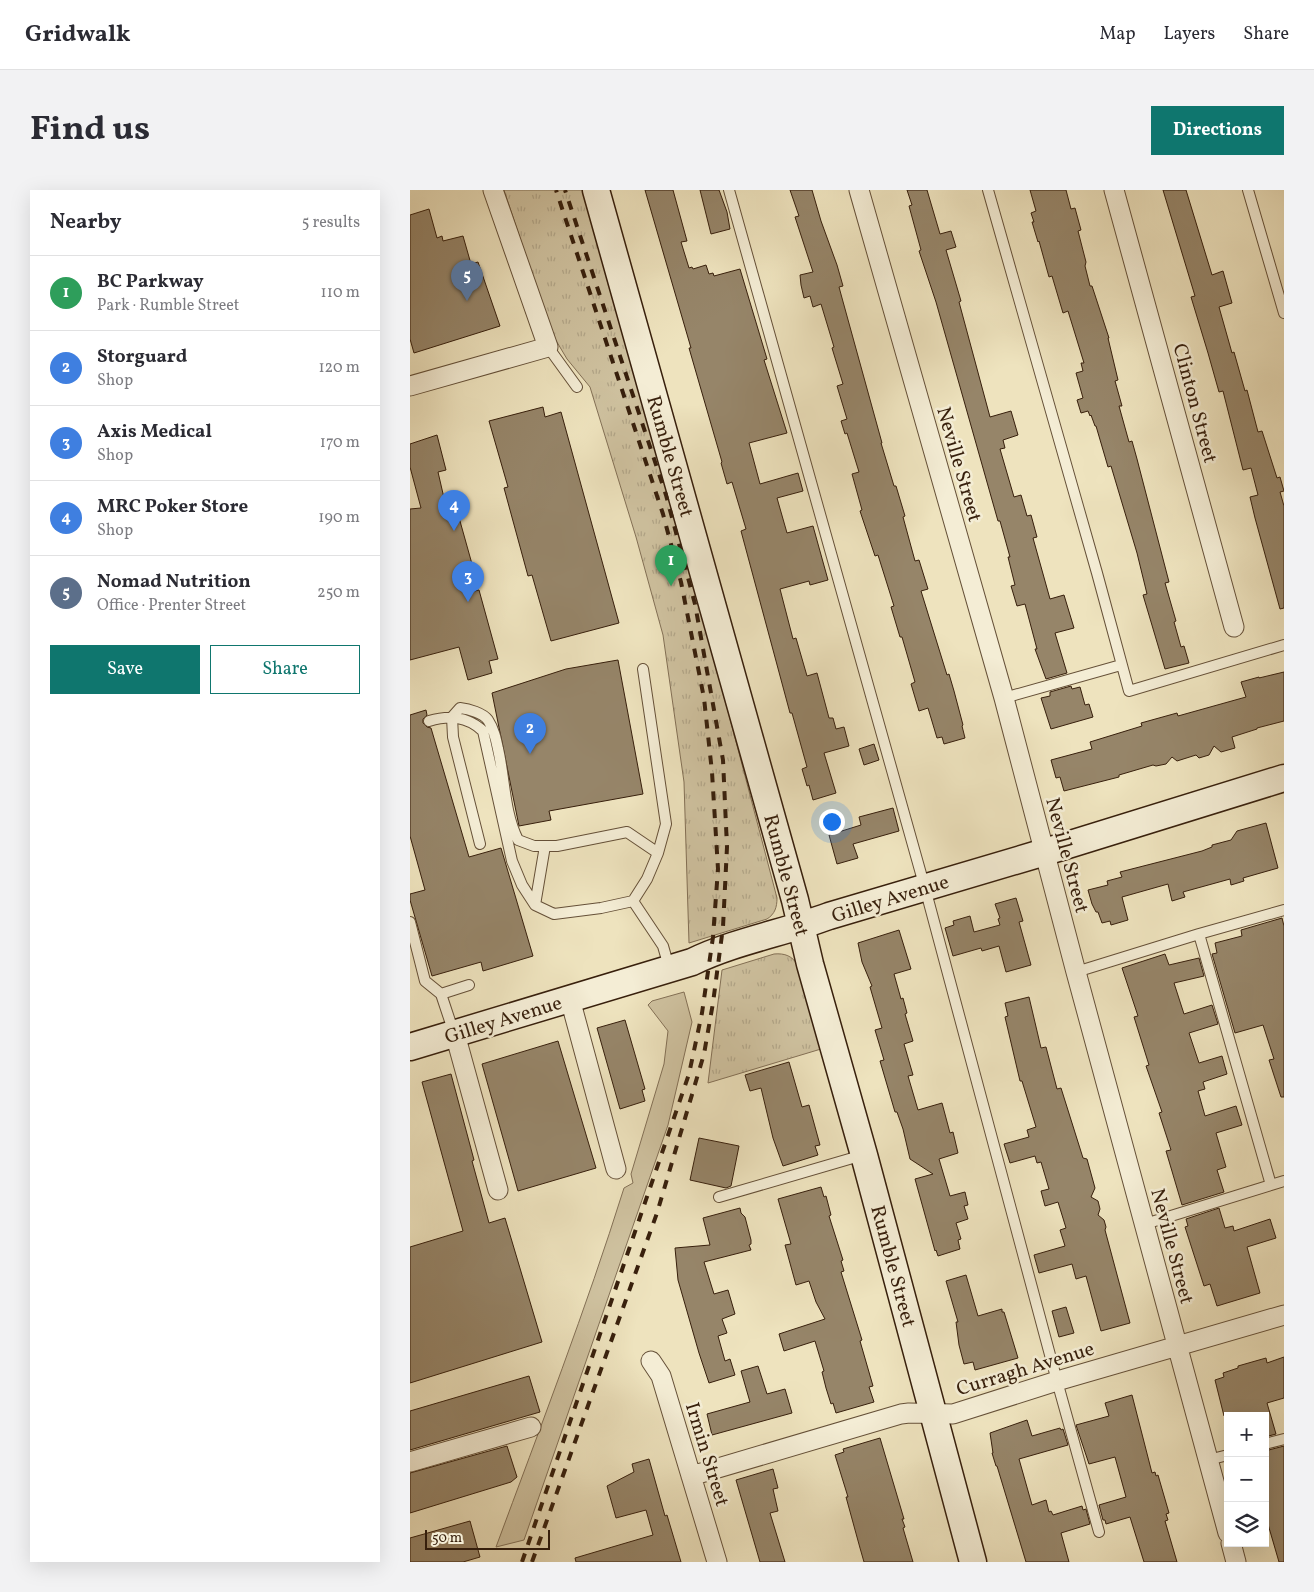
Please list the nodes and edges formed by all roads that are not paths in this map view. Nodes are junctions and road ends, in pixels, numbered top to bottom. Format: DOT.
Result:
graph roads {
  1 [pos="493,190"];
  2 [pos="596,190"];
  3 [pos="729,190"];
  4 [pos="859,190"];
  5 [pos="988,190"];
  6 [pos="1114,190"];
  7 [pos="1248,190"];
  8 [pos="1284,313"];
  9 [pos="548,347"];
  10 [pos="410,386"];
  11 [pos="577,386"];
  12 [pos="1234,627"];
  13 [pos="1284,645"];
  14 [pos="1121,665"];
  15 [pos="643,669"];
  16 [pos="1004,698"];
  17 [pos="452,717"];
  18 [pos="428,721"];
  19 [pos="1284,778"];
  20 [pos="480,844"];
  21 [pos="546,846"];
  22 [pos="1045,852"];
  23 [pos="658,853"];
  24 [pos="925,888"];
  25 [pos="633,901"];
  26 [pos="535,905"];
  27 [pos="1284,910"];
  28 [pos="410,922"];
  29 [pos="801,926"];
  30 [pos="1199,934"];
  31 [pos="669,968"];
  32 [pos="1076,972"];
  33 [pos="469,985"];
  34 [pos="442,994"];
  35 [pos="570,999"];
  36 [pos="455,1034"];
  37 [pos="410,1047"];
  38 [pos="864,1155"];
  39 [pos="616,1169"];
  40 [pos="1284,1181"];
  41 [pos="1271,1185"];
  42 [pos="498,1190"];
  43 [pos="719,1197"];
  44 [pos="1145,1224"];
  45 [pos="1284,1315"];
  46 [pos="1176,1346"];
  47 [pos="651,1361"];
  48 [pos="1057,1381"];
  49 [pos="933,1413"];
  50 [pos="531,1427"];
  51 [pos="1284,1438"];
  52 [pos="1269,1443"];
  53 [pos="1224,1456"];
  54 [pos="1208,1460"];
  55 [pos="410,1462"];
  56 [pos="691,1476"];
  57 [pos="1224,1518"];
  58 [pos="1100,1532"];
  59 [pos="1232,1547"];
  60 [pos="717,1562"];
  61 [pos="973,1562"];
  62 [pos="1236,1562"];
  1 -- 9 [label="street"];
  2 -- 29 [label="street, Rumble Street"];
  3 -- 24 [label="lane"];
  4 -- 16 [label="street, Neville Street"];
  5 -- 14 [label="lane"];
  6 -- 12 [label="street, Clinton Street"];
  7 -- 8 [label="lane"];
  9 -- 10 [label="street"];
  9 -- 11 [label="lane"];
  13 -- 14 [label="lane"];
  14 -- 16 [label="lane"];
  15 -- 23 [label="lane"];
  16 -- 22 [label="street, Neville Street"];
  17 -- 18 [label="lane"];
  17 -- 20 [label="lane"];
  17 -- 21 [label="lane"];
  17 -- 26 [label="lane"];
  19 -- 22 [label="street, Gilley Avenue"];
  21 -- 23 [label="lane"];
  21 -- 26 [label="lane"];
  22 -- 24 [label="street, Gilley Avenue"];
  22 -- 32 [label="street, Neville Street"];
  23 -- 25 [label="lane"];
  24 -- 29 [label="street, Gilley Avenue"];
  24 -- 48 [label="lane"];
  25 -- 26 [label="lane"];
  25 -- 31 [label="lane"];
  27 -- 30 [label="lane"];
  28 -- 34 [label="lane"];
  29 -- 31 [label="street, Gilley Avenue"];
  29 -- 38 [label="street, Rumble Street"];
  30 -- 32 [label="lane"];
  30 -- 41 [label="lane"];
  31 -- 35 [label="street, Gilley Avenue"];
  32 -- 44 [label="street, Neville Street"];
  33 -- 34 [label="lane"];
  34 -- 36 [label="lane"];
  35 -- 36 [label="street, Gilley Avenue"];
  35 -- 39 [label="street"];
  36 -- 37 [label="street, Gilley Avenue"];
  36 -- 42 [label="street"];
  38 -- 43 [label="lane"];
  38 -- 49 [label="street, Rumble Street"];
  40 -- 41 [label="lane"];
  41 -- 44 [label="lane"];
  44 -- 46 [label="street, Neville Street"];
  45 -- 46 [label="street, Curragh Avenue"];
  46 -- 48 [label="street, Curragh Avenue"];
  46 -- 54 [label="street, Neville Street"];
  47 -- 56 [label="street, Irmin Street"];
  48 -- 49 [label="street, Curragh Avenue"];
  48 -- 58 [label="lane"];
  49 -- 56 [label="street, Curragh Avenue"];
  49 -- 61 [label="street, Rumble Street"];
  50 -- 55 [label="street"];
  51 -- 52 [label="lane"];
  53 -- 54 [label="lane"];
  54 -- 57 [label="street, Neville Street"];
  56 -- 60 [label="street, Irmin Street"];
  59 -- 62 [label="street"];
}
